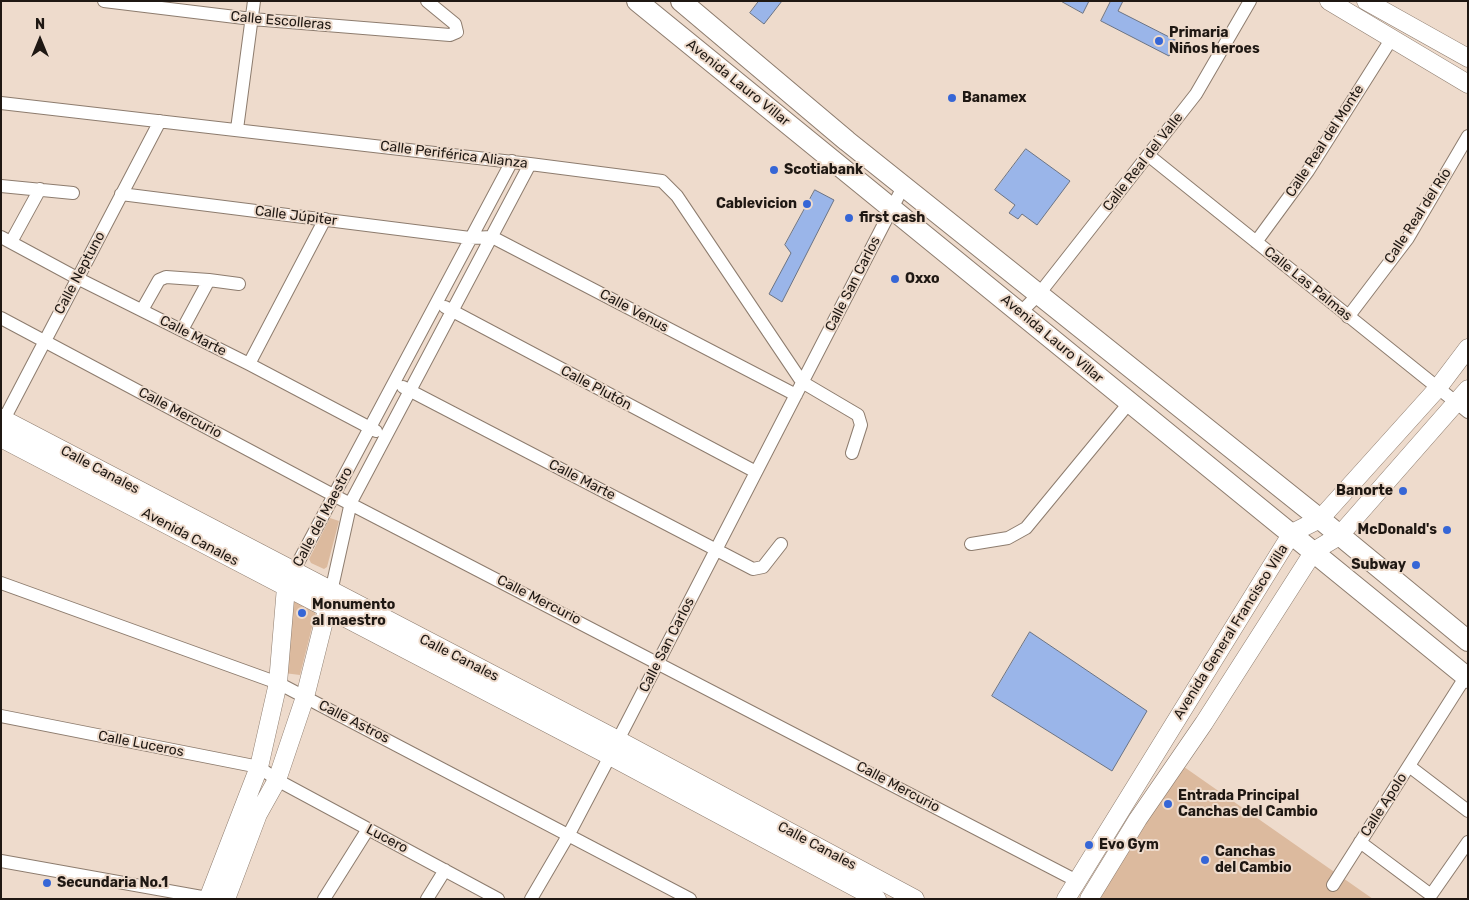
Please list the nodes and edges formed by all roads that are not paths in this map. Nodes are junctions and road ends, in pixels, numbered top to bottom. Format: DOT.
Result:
graph roads {
  1 [pos="104,1"];
  2 [pos="254,1"];
  3 [pos="427,1"];
  4 [pos="637,1"];
  5 [pos="681,1"];
  6 [pos="1250,1"];
  7 [pos="1329,1"];
  8 [pos="1366,1"];
  9 [pos="252,19"];
  10 [pos="715,29"];
  11 [pos="1392,38"];
  12 [pos="696,50"];
  13 [pos="1468,58"];
  14 [pos="1468,84"];
  15 [pos="1,103"];
  16 [pos="160,121"];
  17 [pos="238,129"];
  18 [pos="1468,136"];
  19 [pos="1148,155"];
  20 [pos="512,161"];
  21 [pos="530,164"];
  22 [pos="1,186"];
  23 [pos="904,186"];
  24 [pos="40,189"];
  25 [pos="73,192"];
  26 [pos="122,194"];
  27 [pos="892,209"];
  28 [pos="325,219"];
  29 [pos="492,237"];
  30 [pos="470,238"];
  31 [pos="6,239"];
  32 [pos="1256,242"];
  33 [pos="78,278"];
  34 [pos="208,280"];
  35 [pos="239,284"];
  36 [pos="1039,294"];
  37 [pos="437,301"];
  38 [pos="142,310"];
  39 [pos="452,312"];
  40 [pos="1021,312"];
  41 [pos="1348,317"];
  42 [pos="1,318"];
  43 [pos="182,330"];
  44 [pos="45,341"];
  45 [pos="1468,348"];
  46 [pos="249,364"];
  47 [pos="395,381"];
  48 [pos="802,382"];
  49 [pos="1438,389"];
  50 [pos="409,391"];
  51 [pos="796,395"];
  52 [pos="1464,402"];
  53 [pos="1129,403"];
  54 [pos="2,421"];
  55 [pos="371,428"];
  56 [pos="385,435"];
  57 [pos="1,438"];
  58 [pos="852,453"];
  59 [pos="756,472"];
  60 [pos="335,496"];
  61 [pos="351,502"];
  62 [pos="1320,519"];
  63 [pos="1292,533"];
  64 [pos="1339,536"];
  65 [pos="781,544"];
  66 [pos="971,544"];
  67 [pos="716,549"];
  68 [pos="1314,551"];
  69 [pos="290,580"];
  70 [pos="1,583"];
  71 [pos="329,600"];
  72 [pos="1468,641"];
  73 [pos="658,662"];
  74 [pos="1467,677"];
  75 [pos="278,683"];
  76 [pos="305,697"];
  77 [pos="1,716"];
  78 [pos="618,740"];
  79 [pos="610,756"];
  80 [pos="1409,766"];
  81 [pos="259,767"];
  82 [pos="277,780"];
  83 [pos="1468,811"];
  84 [pos="368,829"];
  85 [pos="569,834"];
  86 [pos="1360,842"];
  87 [pos="1468,842"];
  88 [pos="1,860"];
  89 [pos="445,870"];
  90 [pos="1077,881"];
  91 [pos="1333,885"];
  92 [pos="210,899"];
  93 [pos="226,899"];
  94 [pos="324,899"];
  95 [pos="426,899"];
  96 [pos="498,899"];
  97 [pos="531,899"];
  98 [pos="690,899"];
  99 [pos="876,899"];
  100 [pos="915,899"];
  101 [pos="1066,899"];
  102 [pos="1089,899"];
  1 -- 9 [label="street, Calle Escolleras"];
  2 -- 9 [label="street"];
  3 -- 9 [label="street, Calle Escolleras"];
  4 -- 12 [label="main road, Avenida Lauro Villar"];
  5 -- 10 [label="main road, Avenida Lauro Villar"];
  6 -- 19 [label="street, Calle Real del Valle"];
  7 -- 11 [label="main road"];
  8 -- 13 [label="main road"];
  9 -- 17 [label="street"];
  10 -- 12 [label="main road"];
  10 -- 23 [label="main road, Avenida Lauro Villar"];
  11 -- 14 [label="main road"];
  11 -- 32 [label="street, Calle Real del Monte"];
  12 -- 27 [label="main road, Avenida Lauro Villar"];
  15 -- 16 [label="street, Calle Periférica Alianza"];
  16 -- 17 [label="street, Calle Periférica Alianza"];
  16 -- 26 [label="street, Calle Neptuno"];
  17 -- 20 [label="street, Calle Periférica Alianza"];
  18 -- 41 [label="street, Calle Real del Río"];
  19 -- 32 [label="street, Calle Las Palmas"];
  19 -- 36 [label="street, Calle Real del Valle"];
  20 -- 21 [label="street, Calle Periférica Alianza"];
  20 -- 30 [label="street, Calle del Maestro"];
  21 -- 29 [label="street, Calle del Maestro"];
  21 -- 48 [label="street, Calle Periférica Alianza"];
  22 -- 24 [label="street"];
  23 -- 27 [label="street, Calle San Carlos"];
  23 -- 36 [label="main road, Avenida Lauro Villar"];
  24 -- 25 [label="street"];
  24 -- 31 [label="street"];
  26 -- 28 [label="street, Calle Júpiter"];
  26 -- 33 [label="street, Calle Neptuno"];
  27 -- 40 [label="main road, Avenida Lauro Villar"];
  27 -- 48 [label="street, Calle San Carlos"];
  28 -- 30 [label="street, Calle Júpiter"];
  28 -- 46 [label="street"];
  29 -- 30 [label="street"];
  29 -- 39 [label="street, Calle del Maestro"];
  29 -- 51 [label="street, Calle Venus"];
  30 -- 37 [label="street, Calle del Maestro"];
  31 -- 33 [label="street, Calle Marte"];
  32 -- 41 [label="street, Calle Las Palmas"];
  33 -- 38 [label="street, Calle Marte"];
  33 -- 44 [label="street, Calle Neptuno"];
  34 -- 35 [label="street"];
  34 -- 38 [label="street"];
  34 -- 43 [label="street"];
  36 -- 40 [label="street, Calle Real del Valle"];
  36 -- 62 [label="main road, Avenida Lauro Villar"];
  37 -- 39 [label="street, Calle Plutón"];
  37 -- 47 [label="street, Calle del Maestro"];
  38 -- 43 [label="street, Calle Marte"];
  39 -- 50 [label="street, Calle del Maestro"];
  39 -- 59 [label="street, Calle Plutón"];
  40 -- 53 [label="main road, Avenida Lauro Villar"];
  41 -- 49 [label="street, Calle Las Palmas"];
  42 -- 44 [label="street, Calle Mercurio"];
  43 -- 46 [label="street, Calle Marte"];
  44 -- 54 [label="street, Calle Neptuno"];
  44 -- 60 [label="street, Calle Mercurio"];
  45 -- 49 [label="main road, Avenida General Francisco Villa"];
  46 -- 55 [label="street, Calle Marte"];
  47 -- 50 [label="street, Calle Marte"];
  47 -- 55 [label="street, Calle del Maestro"];
  48 -- 51 [label="street, Calle San Carlos"];
  48 -- 58 [label="street"];
  49 -- 52 [label="street, Calle Las Palmas"];
  49 -- 62 [label="main road, Avenida General Francisco Villa"];
  50 -- 56 [label="street, Calle del Maestro"];
  50 -- 67 [label="street, Calle Marte"];
  51 -- 59 [label="street, Calle San Carlos"];
  52 -- 64 [label="main road, Avenida General Francisco Villa"];
  53 -- 63 [label="main road, Avenida Lauro Villar"];
  53 -- 66 [label="street"];
  54 -- 69 [label="main road, Calle Canales"];
  55 -- 56 [label="street, Calle Marte"];
  55 -- 60 [label="street, Calle del Maestro"];
  56 -- 61 [label="street, Calle del Maestro"];
  57 -- 69 [label="main road, Avenida Canales"];
  59 -- 67 [label="street, Calle San Carlos"];
  60 -- 61 [label="street, Calle Mercurio"];
  60 -- 69 [label="street, Calle del Maestro"];
  61 -- 71 [label="street, Calle del Maestro"];
  61 -- 73 [label="street, Calle Mercurio"];
  62 -- 63 [label="main road, Avenida General Francisco Villa"];
  62 -- 64 [label="main road, Avenida Lauro Villar"];
  63 -- 68 [label="main road, Avenida Lauro Villar"];
  63 -- 90 [label="main road, Avenida General Francisco Villa"];
  64 -- 68 [label="main road, Avenida General Francisco Villa"];
  64 -- 72 [label="main road, Avenida Lauro Villar"];
  65 -- 67 [label="street"];
  67 -- 73 [label="street, Calle San Carlos"];
  68 -- 74 [label="main road, Avenida Lauro Villar"];
  68 -- 102 [label="main road, Avenida General Francisco Villa"];
  69 -- 71 [label="main road, Calle Canales"];
  69 -- 75 [label="main road, Calle del Maestro"];
  70 -- 75 [label="street, Calle Astros"];
  71 -- 76 [label="main road, Calle del Maestro"];
  71 -- 78 [label="main road, Calle Canales"];
  71 -- 79 [label="main road, Calle Canales"];
  73 -- 78 [label="street, Calle San Carlos"];
  73 -- 90 [label="street, Calle Mercurio"];
  74 -- 80 [label="street, Calle Apolo"];
  75 -- 76 [label="street, Calle Astros"];
  75 -- 81 [label="main road, Calle del Maestro"];
  76 -- 82 [label="main road, Calle del Maestro"];
  76 -- 85 [label="street, Calle Astros"];
  77 -- 81 [label="street, Calle Luceros"];
  78 -- 100 [label="main road, Calle Canales"];
  79 -- 85 [label="street"];
  79 -- 99 [label="main road, Calle Canales"];
  80 -- 83 [label="street, Calle Apolo"];
  80 -- 86 [label="street, Calle Apolo"];
  81 -- 82 [label="street, Calle Luceros"];
  81 -- 92 [label="main road, Calle del Maestro"];
  82 -- 84 [label="street, Lucero"];
  82 -- 93 [label="main road, Calle del Maestro"];
  84 -- 89 [label="street, Lucero"];
  84 -- 94 [label="street"];
  85 -- 97 [label="street"];
  85 -- 98 [label="street, Calle Astros"];
  86 -- 87 [label="street, Calle Apolo"];
  86 -- 91 [label="street"];
  88 -- 92 [label="street"];
  89 -- 95 [label="street"];
  89 -- 96 [label="street, Lucero"];
  90 -- 101 [label="main road, Avenida General Francisco Villa"];
}
